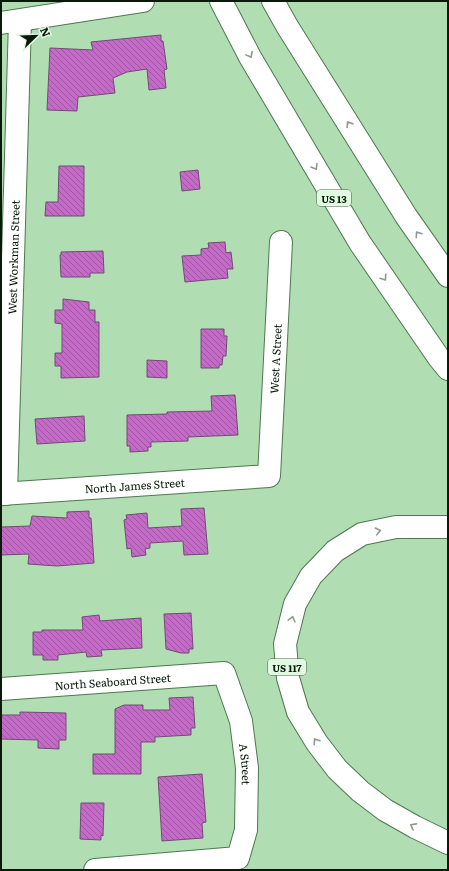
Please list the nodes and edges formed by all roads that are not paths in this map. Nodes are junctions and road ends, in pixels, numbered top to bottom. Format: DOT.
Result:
graph roads {
  1 [pos="143,1"];
  2 [pos="221,1"];
  3 [pos="273,1"];
  4 [pos="10,22"];
  5 [pos="280,242"];
  6 [pos="445,272"];
  7 [pos="448,369"];
  8 [pos="269,476"];
  9 [pos="4,494"];
  10 [pos="448,527"];
  11 [pos="224,673"];
  12 [pos="1,689"];
  13 [pos="448,843"];
  14 [pos="95,870"];
  1 -- 4 [label="main road"];
  2 -- 7 [label="main road, US 13, one-way"];
  6 -- 3 [label="main road, one-way"];
  4 -- 9 [label="main road, West Workman Street"];
  5 -- 8 [label="main road, West A Street"];
  8 -- 9 [label="main road, North James Street"];
  13 -- 10 [label="main road, US 117, one-way"];
  11 -- 12 [label="main road, North Seaboard Street"];
  11 -- 14 [label="main road, A Street"];
}
